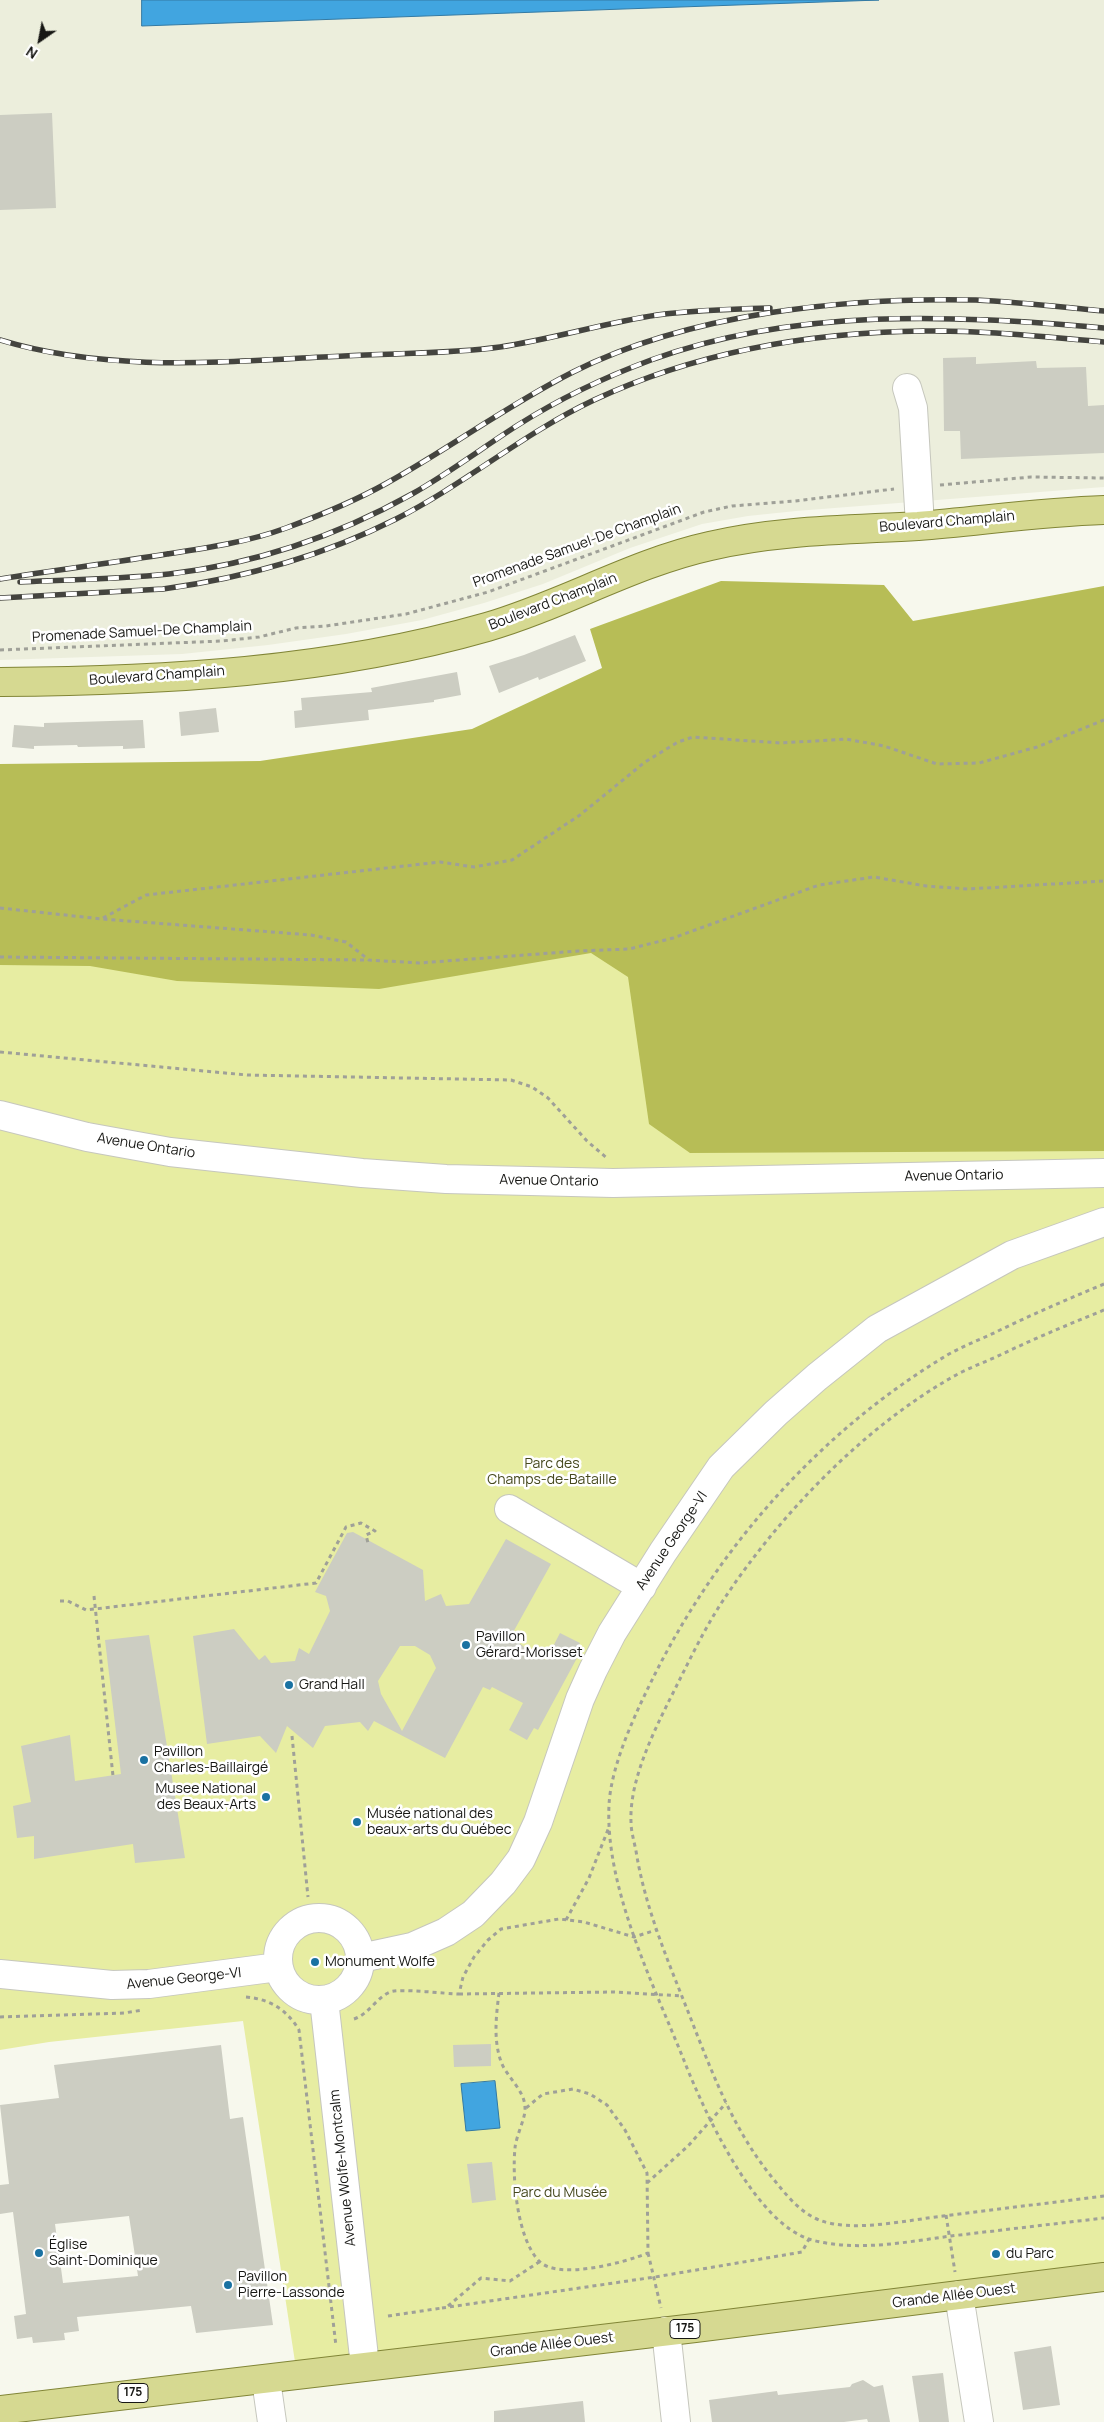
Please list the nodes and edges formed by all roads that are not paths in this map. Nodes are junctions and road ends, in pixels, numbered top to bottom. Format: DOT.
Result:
graph roads {
  1 [pos="908,388"];
  2 [pos="1104,510"];
  3 [pos="920,525"];
  4 [pos="0,682"];
  5 [pos="0,1115"];
  6 [pos="1104,1173"];
  7 [pos="1104,1222"];
  8 [pos="510,1509"];
  9 [pos="642,1587"];
  10 [pos="361,1958"];
  11 [pos="278,1967"];
  12 [pos="0,1974"];
  13 [pos="324,2000"];
  14 [pos="1104,2276"];
  15 [pos="959,2295"];
  16 [pos="666,2331"];
  17 [pos="365,2366"];
  18 [pos="266,2380"];
  19 [pos="0,2410"];
  20 [pos="272,2422"];
  21 [pos="676,2422"];
  22 [pos="978,2422"];
  1 -- 3 [label="street"];
  2 -- 3 [label="main road, Boulevard Champlain"];
  3 -- 4 [label="main road, Boulevard Champlain"];
  5 -- 6 [label="street, Avenue Ontario"];
  7 -- 9 [label="street, Avenue George-VI"];
  8 -- 9 [label="street"];
  9 -- 10 [label="street, Avenue George-VI"];
  10 -- 11 [label="street"];
  10 -- 13 [label="street"];
  11 -- 12 [label="street, Avenue George-VI"];
  11 -- 13 [label="street"];
  13 -- 17 [label="street, Avenue Wolfe-Montcalm"];
  14 -- 15 [label="main road, Grande Allée Ouest / 175"];
  15 -- 16 [label="main road, Grande Allée Ouest / 175"];
  15 -- 22 [label="street"];
  16 -- 17 [label="main road, Grande Allée Ouest / 175"];
  16 -- 21 [label="street"];
  17 -- 18 [label="main road, Grande Allée Ouest / 175"];
  18 -- 19 [label="main road, Grande Allée Ouest / 175"];
  18 -- 20 [label="street"];
}
